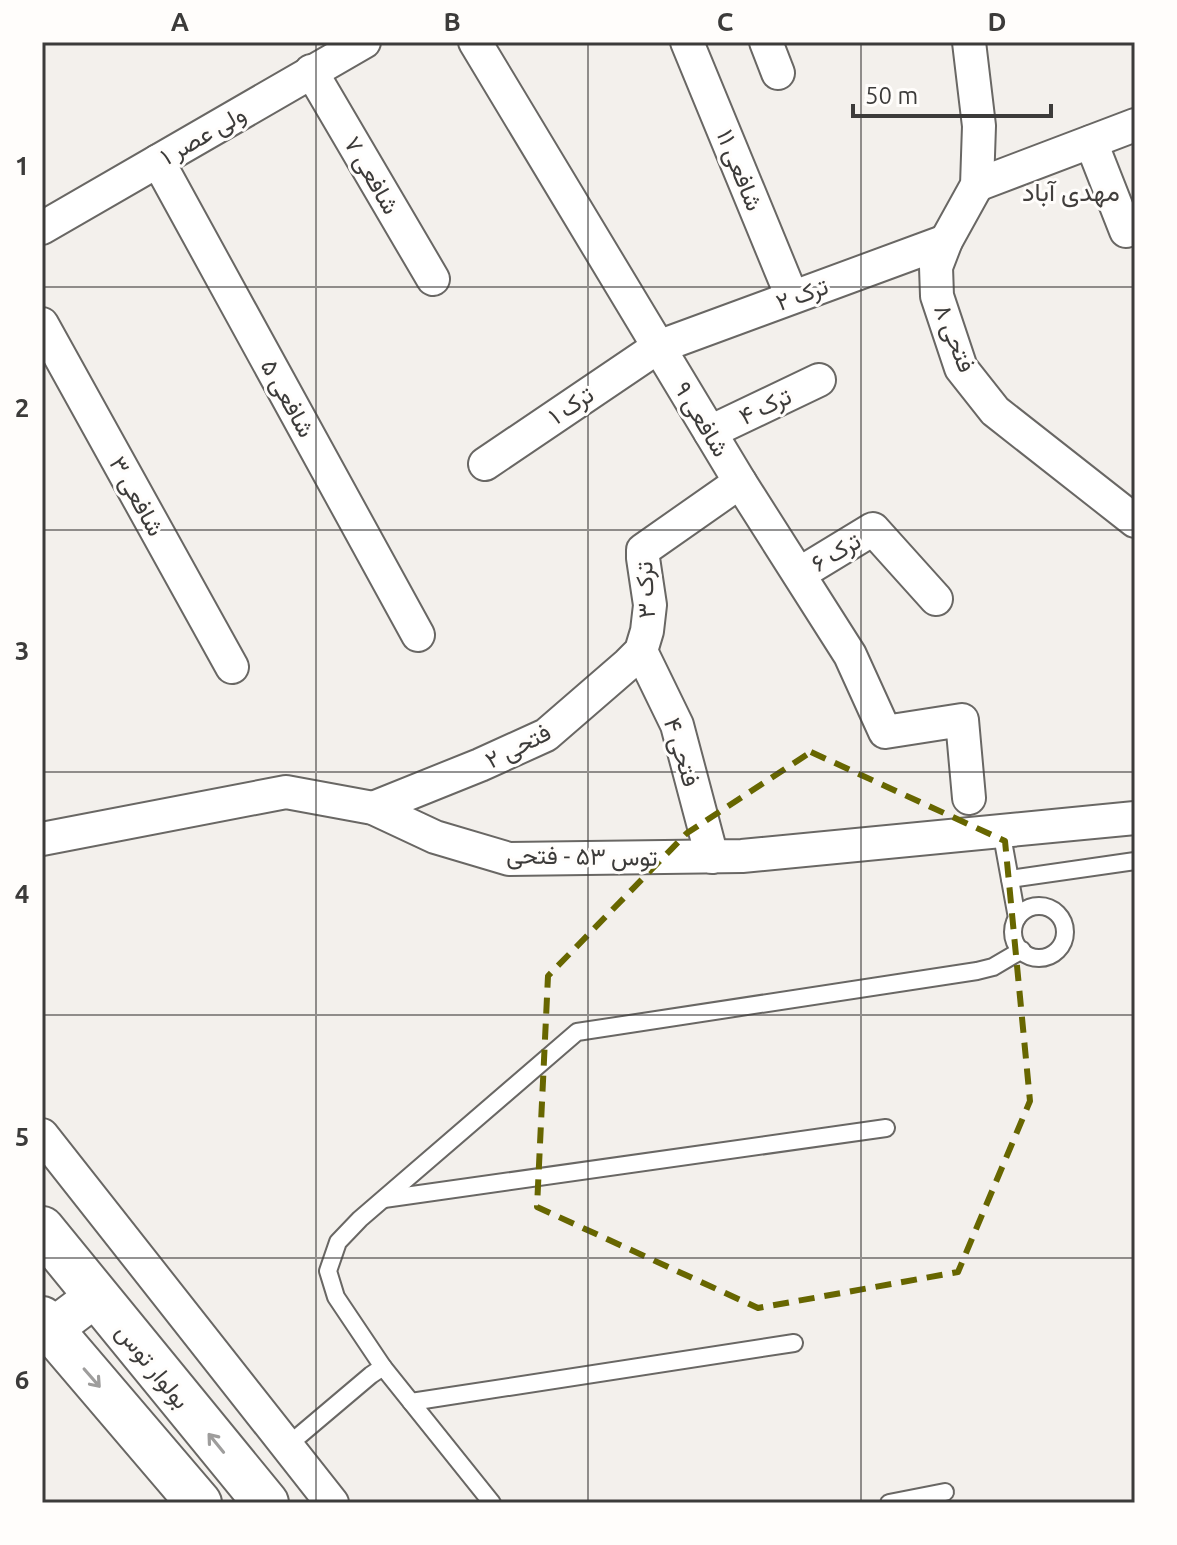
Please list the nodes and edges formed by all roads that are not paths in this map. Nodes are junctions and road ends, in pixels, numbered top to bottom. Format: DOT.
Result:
graph roads {
  1 [pos="364,42"];
  2 [pos="475,42"];
  3 [pos="687,42"];
  4 [pos="766,42"];
  5 [pos="969,42"];
  6 [pos="311,71"];
  7 [pos="778,73"];
  8 [pos="1135,125"];
  9 [pos="1091,142"];
  10 [pos="158,161"];
  11 [pos="977,185"];
  12 [pos="42,228"];
  13 [pos="1126,231"];
  14 [pos="946,241"];
  15 [pos="433,279"];
  16 [pos="792,297"];
  17 [pos="42,324"];
  18 [pos="658,347"];
  19 [pos="819,380"];
  20 [pos="710,432"];
  21 [pos="485,464"];
  22 [pos="740,482"];
  23 [pos="1135,521"];
  24 [pos="799,574"];
  25 [pos="936,599"];
  26 [pos="418,635"];
  27 [pos="641,651"];
  28 [pos="232,667"];
  29 [pos="969,798"];
  30 [pos="373,808"];
  31 [pos="1135,818"];
  32 [pos="1001,830"];
  33 [pos="42,839"];
  34 [pos="712,857"];
  35 [pos="1135,861"];
  36 [pos="1010,879"];
  37 [pos="1017,918"];
  38 [pos="1022,950"];
  39 [pos="886,1128"];
  40 [pos="42,1135"];
  41 [pos="383,1199"];
  42 [pos="42,1229"];
  43 [pos="96,1296"];
  44 [pos="45,1327"];
  45 [pos="794,1343"];
  46 [pos="383,1367"];
  47 [pos="411,1402"];
  48 [pos="287,1446"];
  49 [pos="945,1492"];
  50 [pos="199,1503"];
  51 [pos="266,1503"];
  52 [pos="332,1503"];
  53 [pos="492,1503"];
  54 [pos="889,1503"];
  1 -- 6 [label="street, ولی عصر ۱"];
  2 -- 18 [label="street, شافعی ۹"];
  3 -- 16 [label="street, شافعی ۱۱"];
  4 -- 7 [label="street"];
  5 -- 11 [label="street"];
  6 -- 10 [label="street, ولی عصر ۱"];
  6 -- 15 [label="street, شافعی ۷"];
  8 -- 9 [label="street"];
  9 -- 11 [label="street"];
  9 -- 13 [label="street"];
  10 -- 12 [label="street, ولی عصر ۱"];
  10 -- 26 [label="street, شافعی ۵"];
  11 -- 14 [label="street, فتحی ۸"];
  14 -- 16 [label="street, ترک ۲"];
  14 -- 23 [label="street, فتحی ۸"];
  16 -- 18 [label="street, ترک ۲"];
  17 -- 28 [label="street, شافعی ۳"];
  18 -- 20 [label="street, شافعی ۹"];
  18 -- 21 [label="street, ترک ۱"];
  19 -- 20 [label="street, ترک ۴"];
  20 -- 22 [label="street, شافعی ۹"];
  22 -- 24 [label="street, شافعی ۹"];
  22 -- 27 [label="street, ترک ۳"];
  24 -- 25 [label="street, ترک ۶"];
  24 -- 29 [label="street, شافعی ۹"];
  27 -- 30 [label="street, فتحی ۲"];
  27 -- 34 [label="street, فتحی ۴"];
  30 -- 33 [label="street, توس ۵۳ - فتحی"];
  30 -- 34 [label="street, توس ۵۳ - فتحی"];
  31 -- 32 [label="street, توس ۵۳ - فتحی"];
  32 -- 34 [label="street, توس ۵۳ - فتحی"];
  32 -- 36 [label="lane"];
  35 -- 36 [label="lane"];
  36 -- 37 [label="lane"];
  37 -- 38 [label="lane"];
  37 -- 38 [label="lane"];
  38 -- 41 [label="lane"];
  39 -- 41 [label="lane"];
  40 -- 48 [label="street"];
  41 -- 46 [label="lane"];
  42 -- 43 [label="main road, بولوار توس"];
  43 -- 44 [label="street"];
  51 -- 43 [label="main road, بولوار توس, one-way"];
  44 -- 50 [label="main road, one-way"];
  45 -- 47 [label="lane"];
  46 -- 47 [label="lane"];
  46 -- 48 [label="lane"];
  47 -- 53 [label="lane"];
  48 -- 52 [label="street"];
  49 -- 54 [label="lane"];
}
